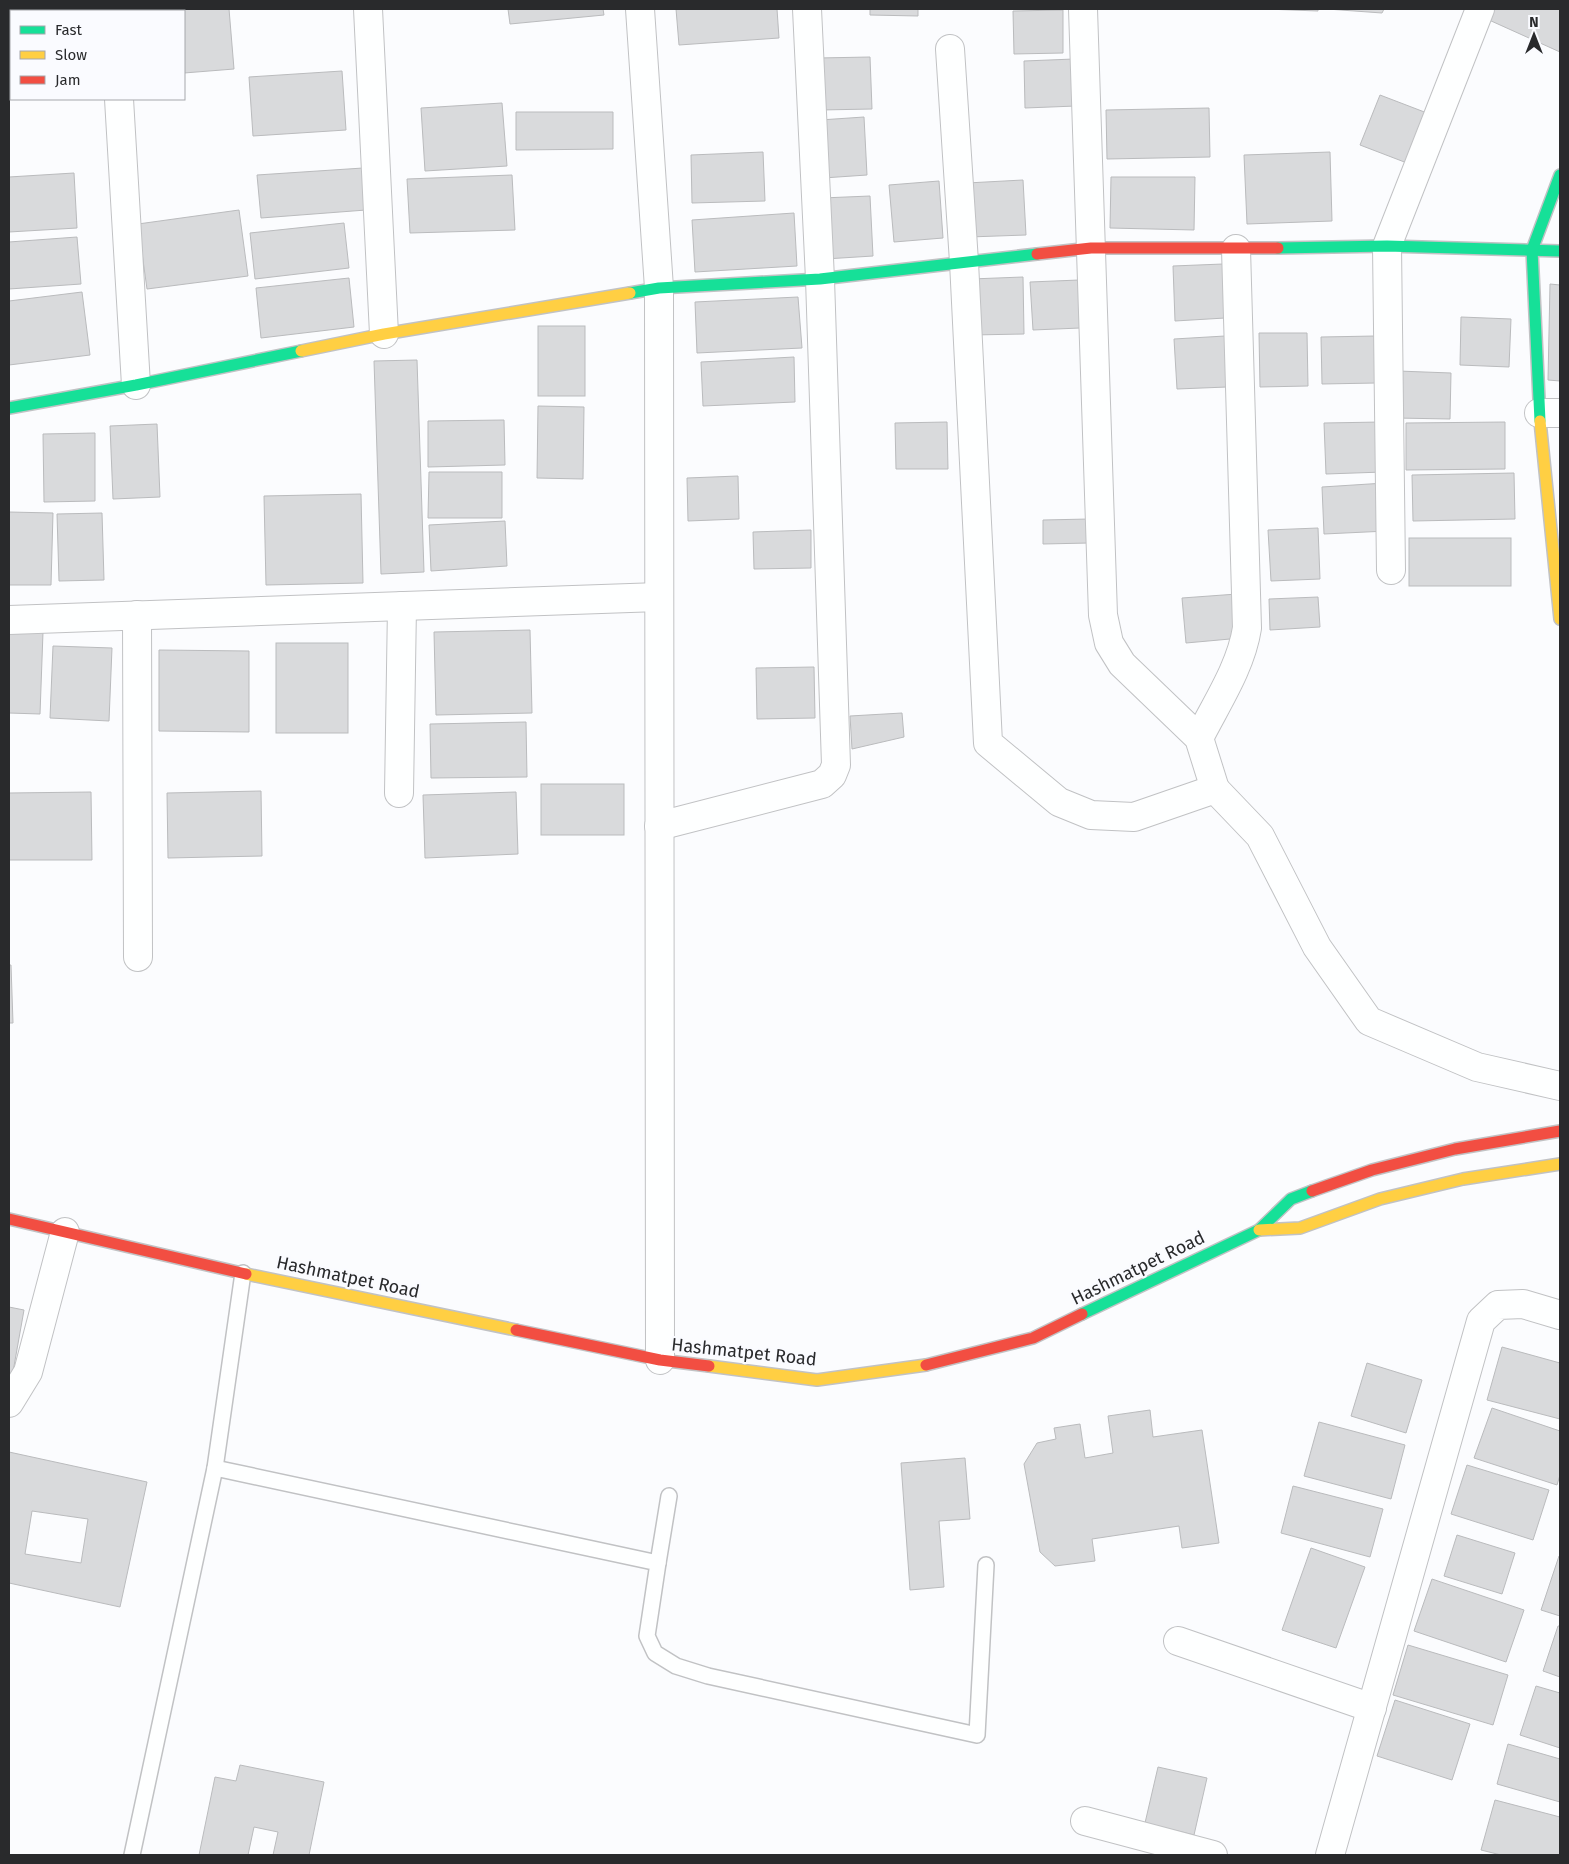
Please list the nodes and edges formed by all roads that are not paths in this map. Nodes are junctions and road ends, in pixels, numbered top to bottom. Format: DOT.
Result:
graph roads {
  1 [pos="368,9"];
  2 [pos="640,9"];
  3 [pos="807,9"];
  4 [pos="1083,9"];
  5 [pos="1480,9"];
  6 [pos="950,49"];
  7 [pos="119,100"];
  8 [pos="1560,175"];
  9 [pos="1386,246"];
  10 [pos="1091,248"];
  11 [pos="1236,249"];
  12 [pos="1532,250"];
  13 [pos="1560,251"];
  14 [pos="964,262"];
  15 [pos="820,279"];
  16 [pos="659,288"];
  17 [pos="384,334"];
  18 [pos="136,386"];
  19 [pos="9,408"];
  20 [pos="1549,412"];
  21 [pos="1391,570"];
  22 [pos="659,597"];
  23 [pos="402,606"];
  24 [pos="137,616"];
  25 [pos="1560,619"];
  26 [pos="9,620"];
  27 [pos="1198,738"];
  28 [pos="1215,789"];
  29 [pos="399,793"];
  30 [pos="659,826"];
  31 [pos="138,957"];
  32 [pos="1560,1086"];
  33 [pos="1560,1131"];
  34 [pos="1560,1164"];
  35 [pos="9,1219"];
  36 [pos="1259,1230"];
  37 [pos="64,1232"];
  38 [pos="243,1273"];
  39 [pos="1560,1315"];
  40 [pos="660,1360"];
  41 [pos="9,1403"];
  42 [pos="215,1468"];
  43 [pos="669,1496"];
  44 [pos="658,1562"];
  45 [pos="986,1565"];
  46 [pos="1178,1641"];
  47 [pos="1372,1708"];
  48 [pos="1085,1821"];
  49 [pos="132,1855"];
  50 [pos="1213,1855"];
  51 [pos="1330,1855"];
  1 -- 17 [label="street"];
  2 -- 16 [label="street"];
  3 -- 15 [label="street"];
  4 -- 10 [label="street"];
  5 -- 9 [label="street"];
  6 -- 14 [label="street"];
  7 -- 18 [label="street"];
  8 -- 12 [label="street"];
  9 -- 11 [label="street"];
  9 -- 12 [label="street"];
  9 -- 21 [label="street"];
  10 -- 11 [label="street"];
  10 -- 14 [label="street"];
  10 -- 27 [label="street"];
  11 -- 27 [label="street"];
  12 -- 13 [label="street"];
  12 -- 20 [label="street"];
  14 -- 15 [label="street"];
  14 -- 28 [label="street"];
  15 -- 16 [label="street"];
  15 -- 30 [label="street"];
  16 -- 17 [label="street"];
  16 -- 22 [label="street"];
  17 -- 18 [label="street"];
  18 -- 19 [label="street"];
  20 -- 25 [label="street"];
  22 -- 23 [label="street"];
  22 -- 30 [label="street"];
  23 -- 24 [label="street"];
  23 -- 29 [label="street"];
  24 -- 26 [label="street"];
  24 -- 31 [label="street"];
  27 -- 28 [label="street"];
  28 -- 32 [label="street"];
  30 -- 40 [label="street"];
  33 -- 36 [label="street, Hashmatpet Road"];
  34 -- 36 [label="street"];
  35 -- 37 [label="street, Hashmatpet Road"];
  36 -- 40 [label="street, Hashmatpet Road"];
  37 -- 38 [label="street, Hashmatpet Road"];
  37 -- 41 [label="street"];
  38 -- 40 [label="street, Hashmatpet Road"];
  38 -- 42 [label="lane"];
  39 -- 47 [label="street"];
  42 -- 44 [label="lane"];
  42 -- 49 [label="lane"];
  43 -- 44 [label="lane"];
  44 -- 45 [label="lane"];
  46 -- 47 [label="street"];
  47 -- 51 [label="street"];
  48 -- 50 [label="street"];
}
